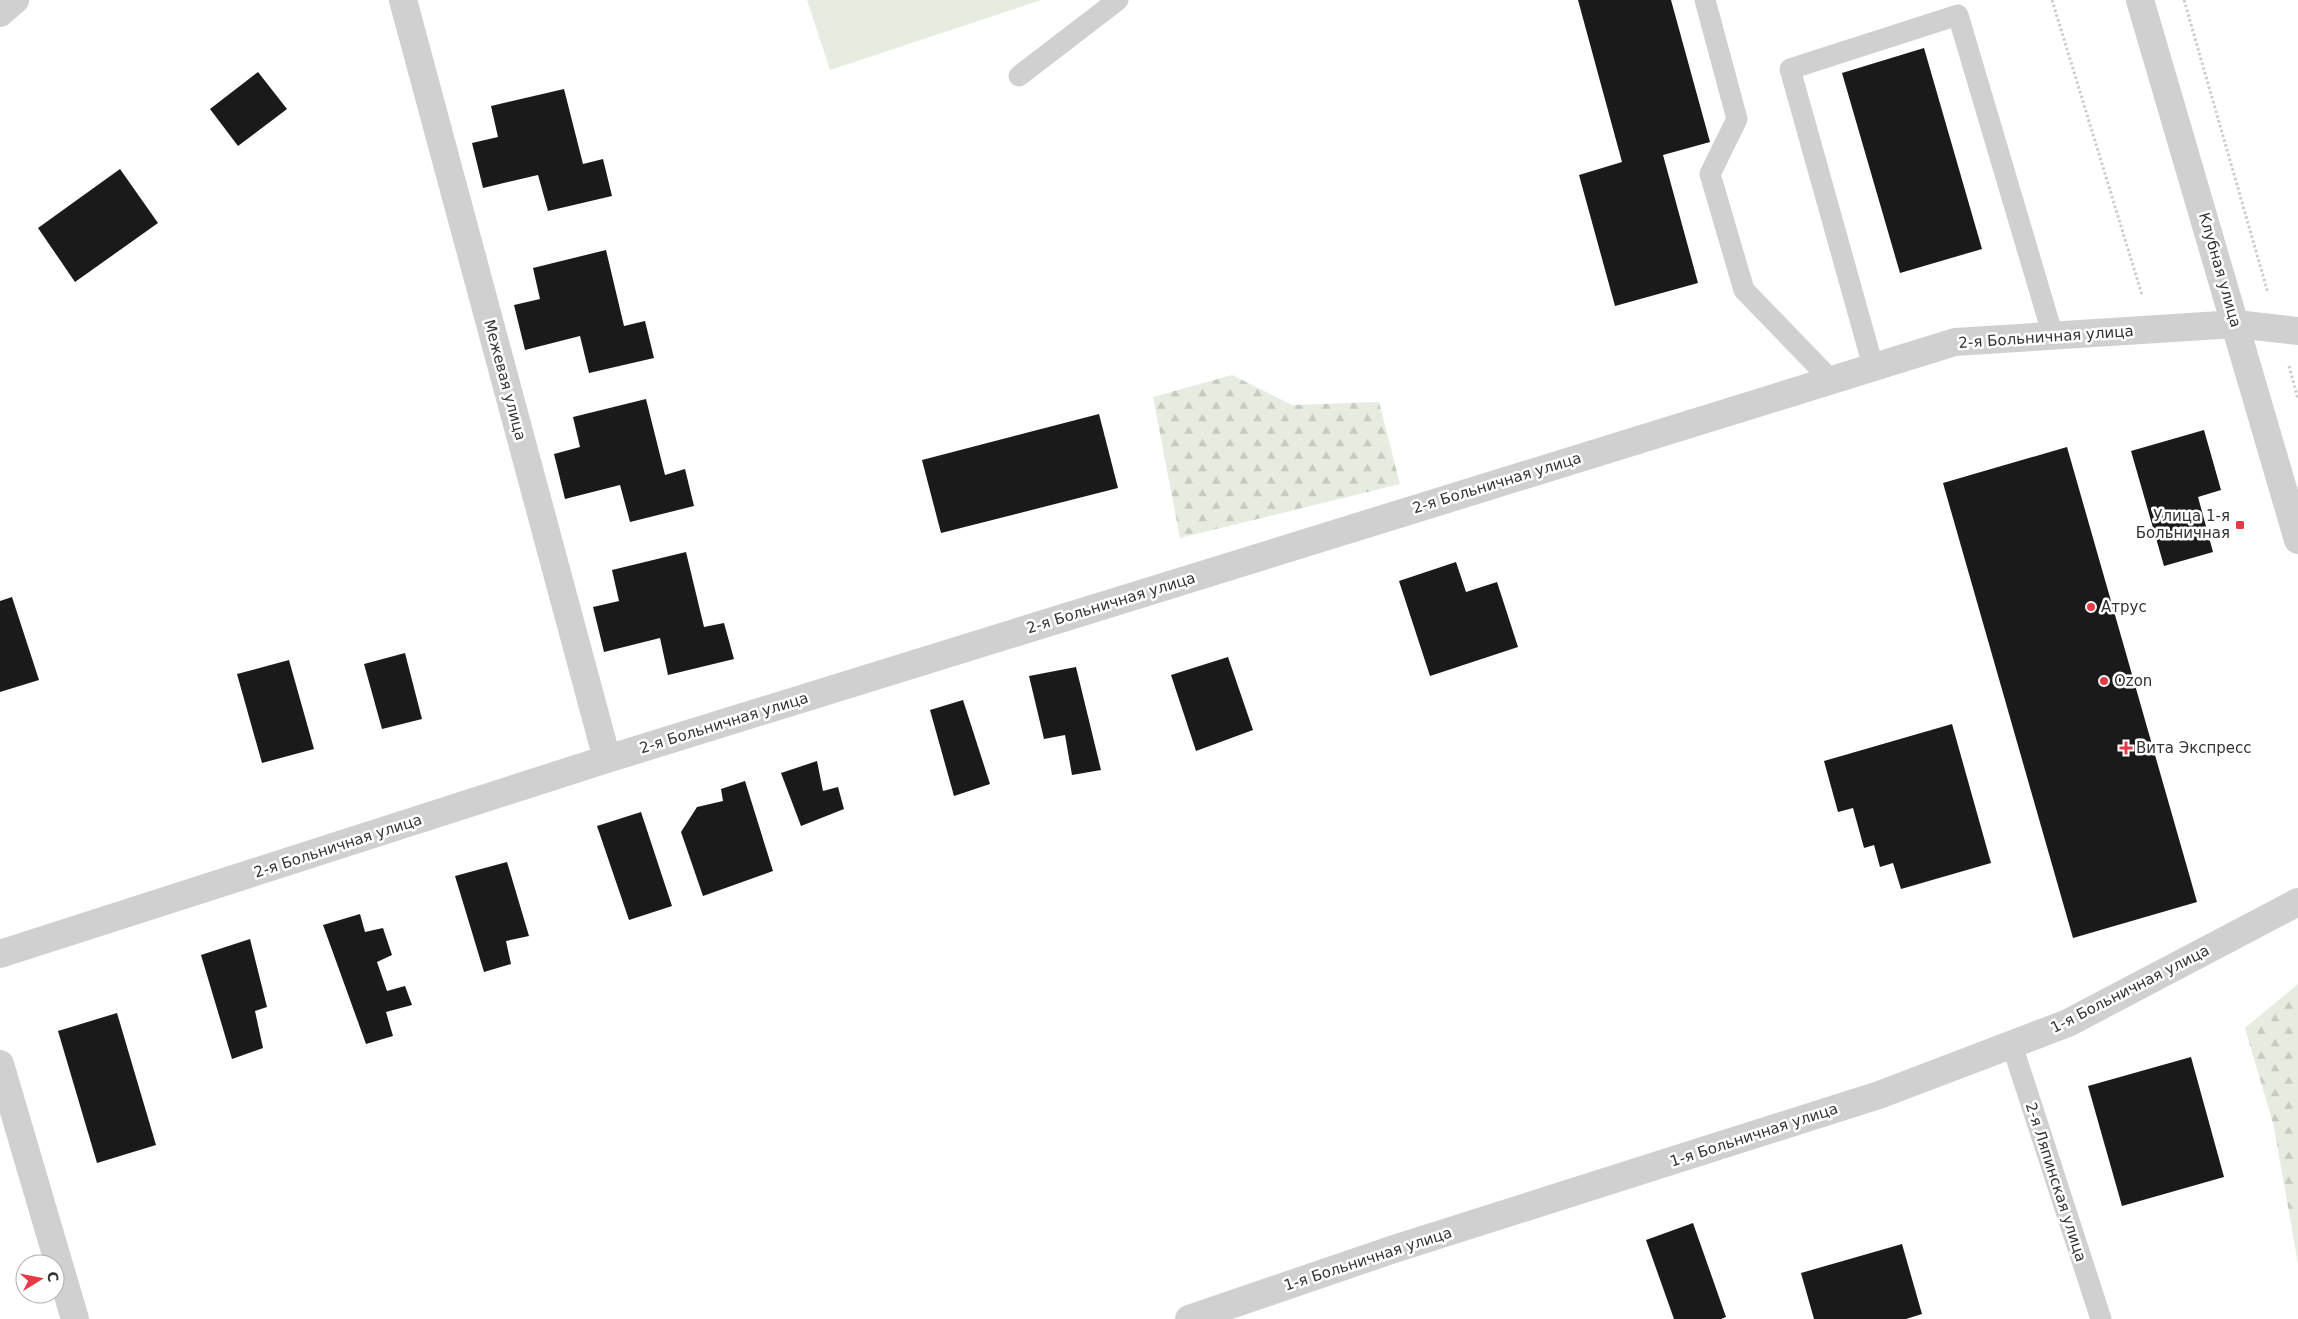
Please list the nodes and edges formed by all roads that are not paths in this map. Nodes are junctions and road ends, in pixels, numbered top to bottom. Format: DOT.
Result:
graph roads {
  1 [pos="15,0"];
  2 [pos="403,0"];
  3 [pos="1118,0"];
  4 [pos="1704,0"];
  5 [pos="2140,0"];
  6 [pos="0,13"];
  7 [pos="1019,76"];
  8 [pos="2236,324"];
  9 [pos="2288,330"];
  10 [pos="2053,336"];
  11 [pos="1873,366"];
  12 [pos="1830,379"];
  13 [pos="2298,540"];
  14 [pos="607,759"];
  15 [pos="2298,902"];
  16 [pos="0,954"];
  17 [pos="2012,1045"];
  18 [pos="0,1064"];
  19 [pos="75,1319"];
  20 [pos="1189,1319"];
  21 [pos="2101,1319"];
  1 -- 6 [label="street"];
  2 -- 14 [label="street, Межевая улица"];
  3 -- 7 [label="lane"];
  4 -- 12 [label="lane"];
  5 -- 8 [label="street, Клубная улица"];
  8 -- 9 [label="street, 2-я Больничная улица"];
  8 -- 10 [label="street, 2-я Больничная улица"];
  8 -- 13 [label="street, Клубная улица"];
  10 -- 11 [label="street, 2-я Больничная улица"];
  10 -- 11 [label="lane"];
  11 -- 12 [label="street, 2-я Больничная улица"];
  12 -- 14 [label="street, 2-я Больничная улица"];
  14 -- 16 [label="street, 2-я Больничная улица"];
  15 -- 17 [label="street, 1-я Больничная улица"];
  17 -- 20 [label="street, 1-я Больничная улица"];
  17 -- 21 [label="lane, 2-я Ляпинская улица"];
  18 -- 19 [label="street"];
}
